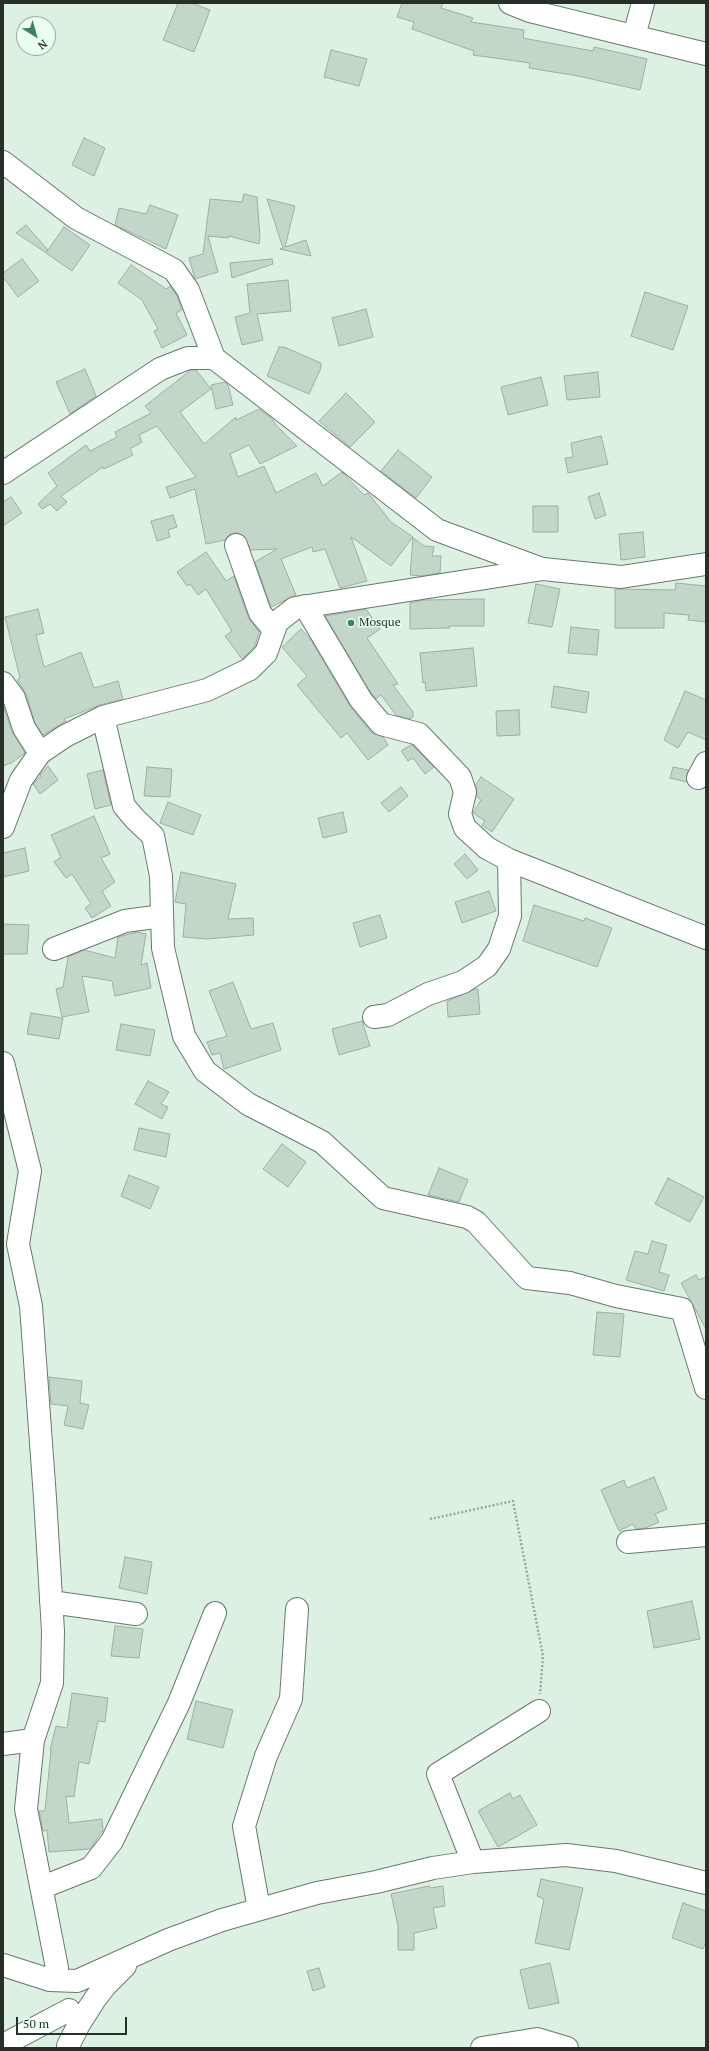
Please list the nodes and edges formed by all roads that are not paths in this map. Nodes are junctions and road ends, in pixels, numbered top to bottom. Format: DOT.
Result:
graph roads {
  1 [pos="510,3"];
  2 [pos="643,3"];
  3 [pos="634,36"];
  4 [pos="706,54"];
  5 [pos="3,162"];
  6 [pos="214,358"];
  7 [pos="3,473"];
  8 [pos="236,545"];
  9 [pos="706,564"];
  10 [pos="543,570"];
  11 [pos="305,606"];
  12 [pos="274,630"];
  13 [pos="3,683"];
  14 [pos="103,717"];
  15 [pos="40,753"];
  16 [pos="12,786"];
  17 [pos="3,827"];
  18 [pos="509,860"];
  19 [pos="162,916"];
  20 [pos="706,938"];
  21 [pos="54,949"];
  22 [pos="374,1017"];
  23 [pos="3,1063"];
  24 [pos="706,1388"];
  25 [pos="706,1535"];
  26 [pos="628,1542"];
  27 [pos="51,1602"];
  28 [pos="297,1610"];
  29 [pos="215,1613"];
  30 [pos="136,1614"];
  31 [pos="539,1711"];
  32 [pos="33,1740"];
  33 [pos="3,1744"];
  34 [pos="472,1862"];
  35 [pos="706,1883"];
  36 [pos="42,1887"];
  37 [pos="259,1909"];
  38 [pos="3,1965"];
  39 [pos="101,1979"];
  40 [pos="50,1980"];
  41 [pos="74,2005"];
  42 [pos="3,2045"];
  43 [pos="67,2047"];
  44 [pos="482,2048"];
  45 [pos="567,2048"];
  1 -- 3 [label="street"];
  2 -- 3 [label="street"];
  3 -- 4 [label="street"];
  5 -- 6 [label="street"];
  6 -- 7 [label="street"];
  6 -- 10 [label="street"];
  8 -- 12 [label="street"];
  9 -- 10 [label="street"];
  10 -- 11 [label="street"];
  11 -- 12 [label="street"];
  11 -- 18 [label="street"];
  12 -- 14 [label="street"];
  13 -- 15 [label="street"];
  14 -- 15 [label="street"];
  14 -- 19 [label="street"];
  15 -- 16 [label="street"];
  16 -- 17 [label="street"];
  18 -- 20 [label="street"];
  18 -- 22 [label="street"];
  19 -- 21 [label="street"];
  19 -- 24 [label="street"];
  23 -- 27 [label="street"];
  25 -- 26 [label="street"];
  27 -- 30 [label="street"];
  27 -- 32 [label="street"];
  28 -- 37 [label="street"];
  29 -- 36 [label="street"];
  31 -- 34 [label="street"];
  32 -- 33 [label="street"];
  32 -- 36 [label="street"];
  34 -- 35 [label="street"];
  34 -- 37 [label="street"];
  36 -- 40 [label="street"];
  37 -- 39 [label="street"];
  38 -- 40 [label="street"];
  39 -- 41 [label="street"];
  39 -- 41 [label="street"];
  40 -- 41 [label="street"];
  41 -- 42 [label="street"];
  41 -- 43 [label="street"];
  44 -- 45 [label="street"];
}
